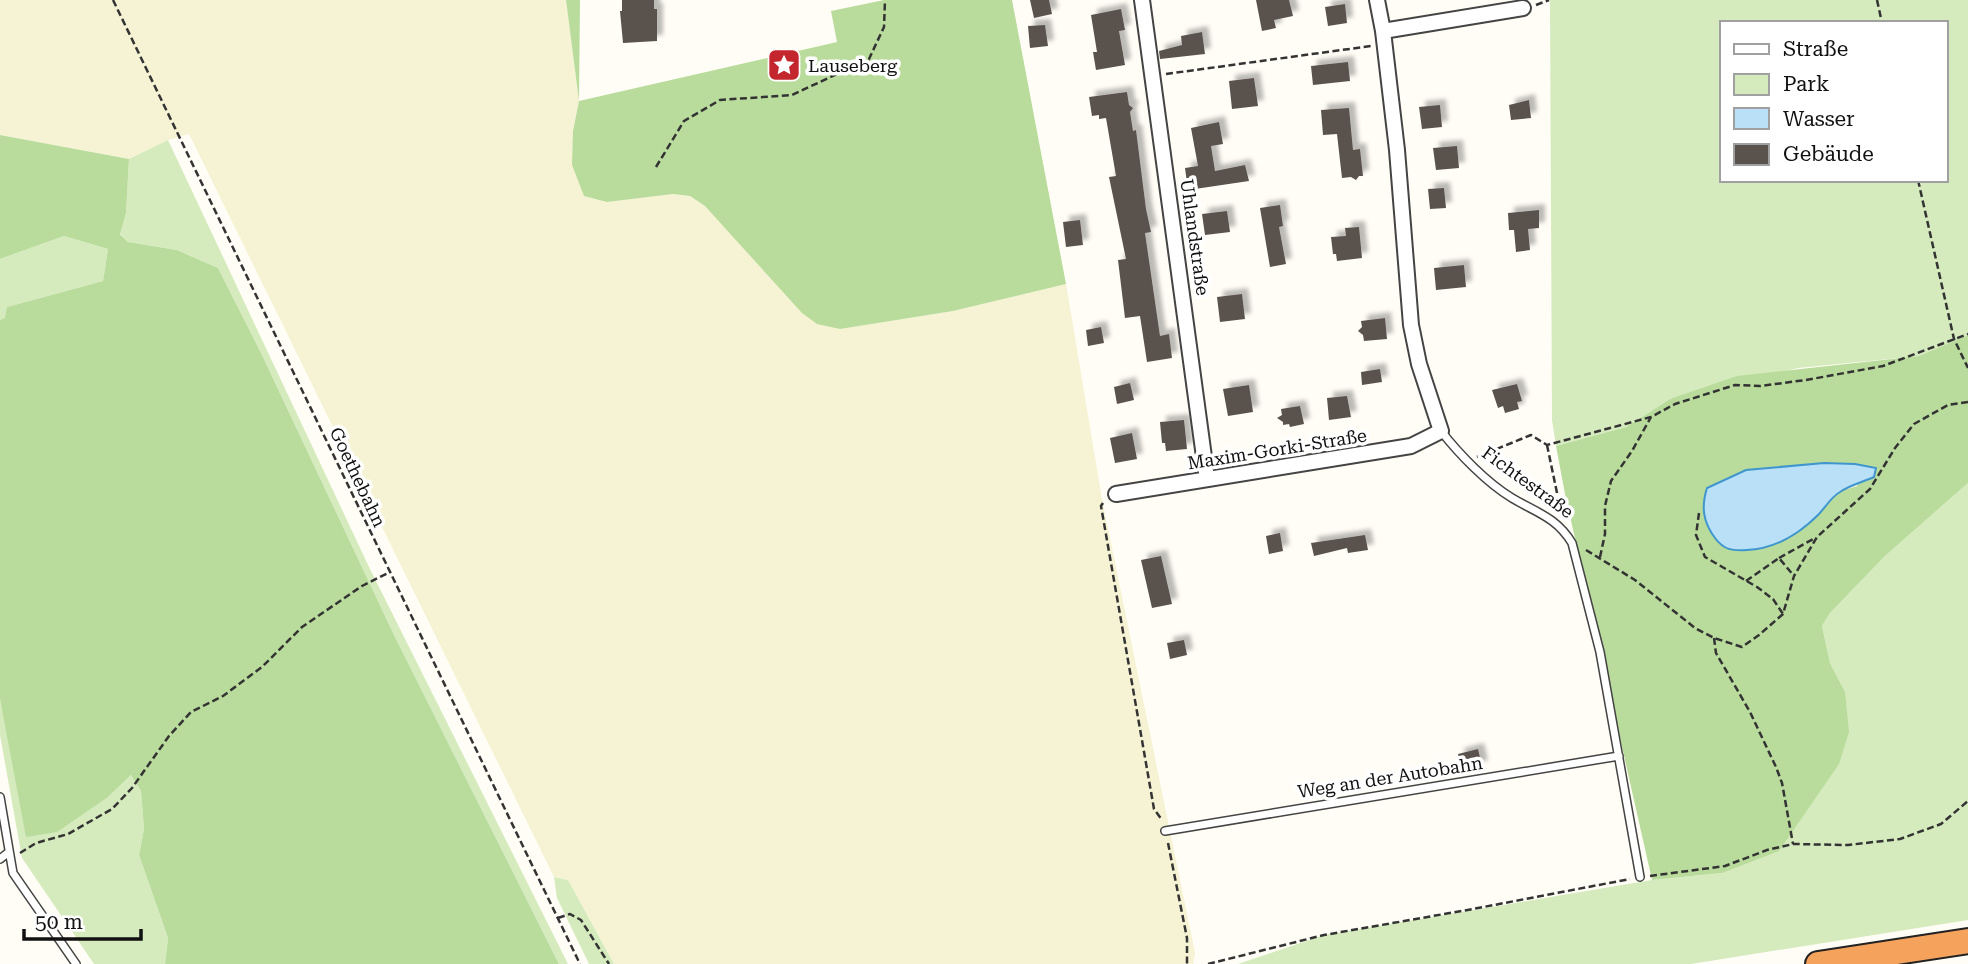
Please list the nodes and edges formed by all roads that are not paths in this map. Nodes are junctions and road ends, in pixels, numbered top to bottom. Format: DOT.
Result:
graph roads {
  1 [pos="1142,0"];
  2 [pos="1377,0"];
  3 [pos="1523,8"];
  4 [pos="1384,37"];
  5 [pos="1441,431"];
  6 [pos="1208,479"];
  7 [pos="1116,494"];
  8 [pos="1619,756"];
  9 [pos="0,797"];
  10 [pos="1165,831"];
  11 [pos="10,855"];
  12 [pos="0,859"];
  13 [pos="1640,877"];
  14 [pos="1968,941"];
  15 [pos="76,964"];
  16 [pos="1818,964"];
  1 -- 6 [label="street, Uhlandstraße"];
  2 -- 4 [label="street, Fichtestraße"];
  3 -- 4 [label="street"];
  4 -- 5 [label="street, Fichtestraße"];
  5 -- 6 [label="street, Maxim-Gorki-Straße"];
  5 -- 8 [label="lane, Fichtestraße"];
  6 -- 7 [label="street, Maxim-Gorki-Straße"];
  8 -- 10 [label="lane, Weg an der Autobahn"];
  8 -- 13 [label="lane, Fichtestraße"];
  9 -- 11 [label="lane"];
  11 -- 12 [label="lane"];
  11 -- 15 [label="lane"];
  14 -- 16 [label="highway"];
}
